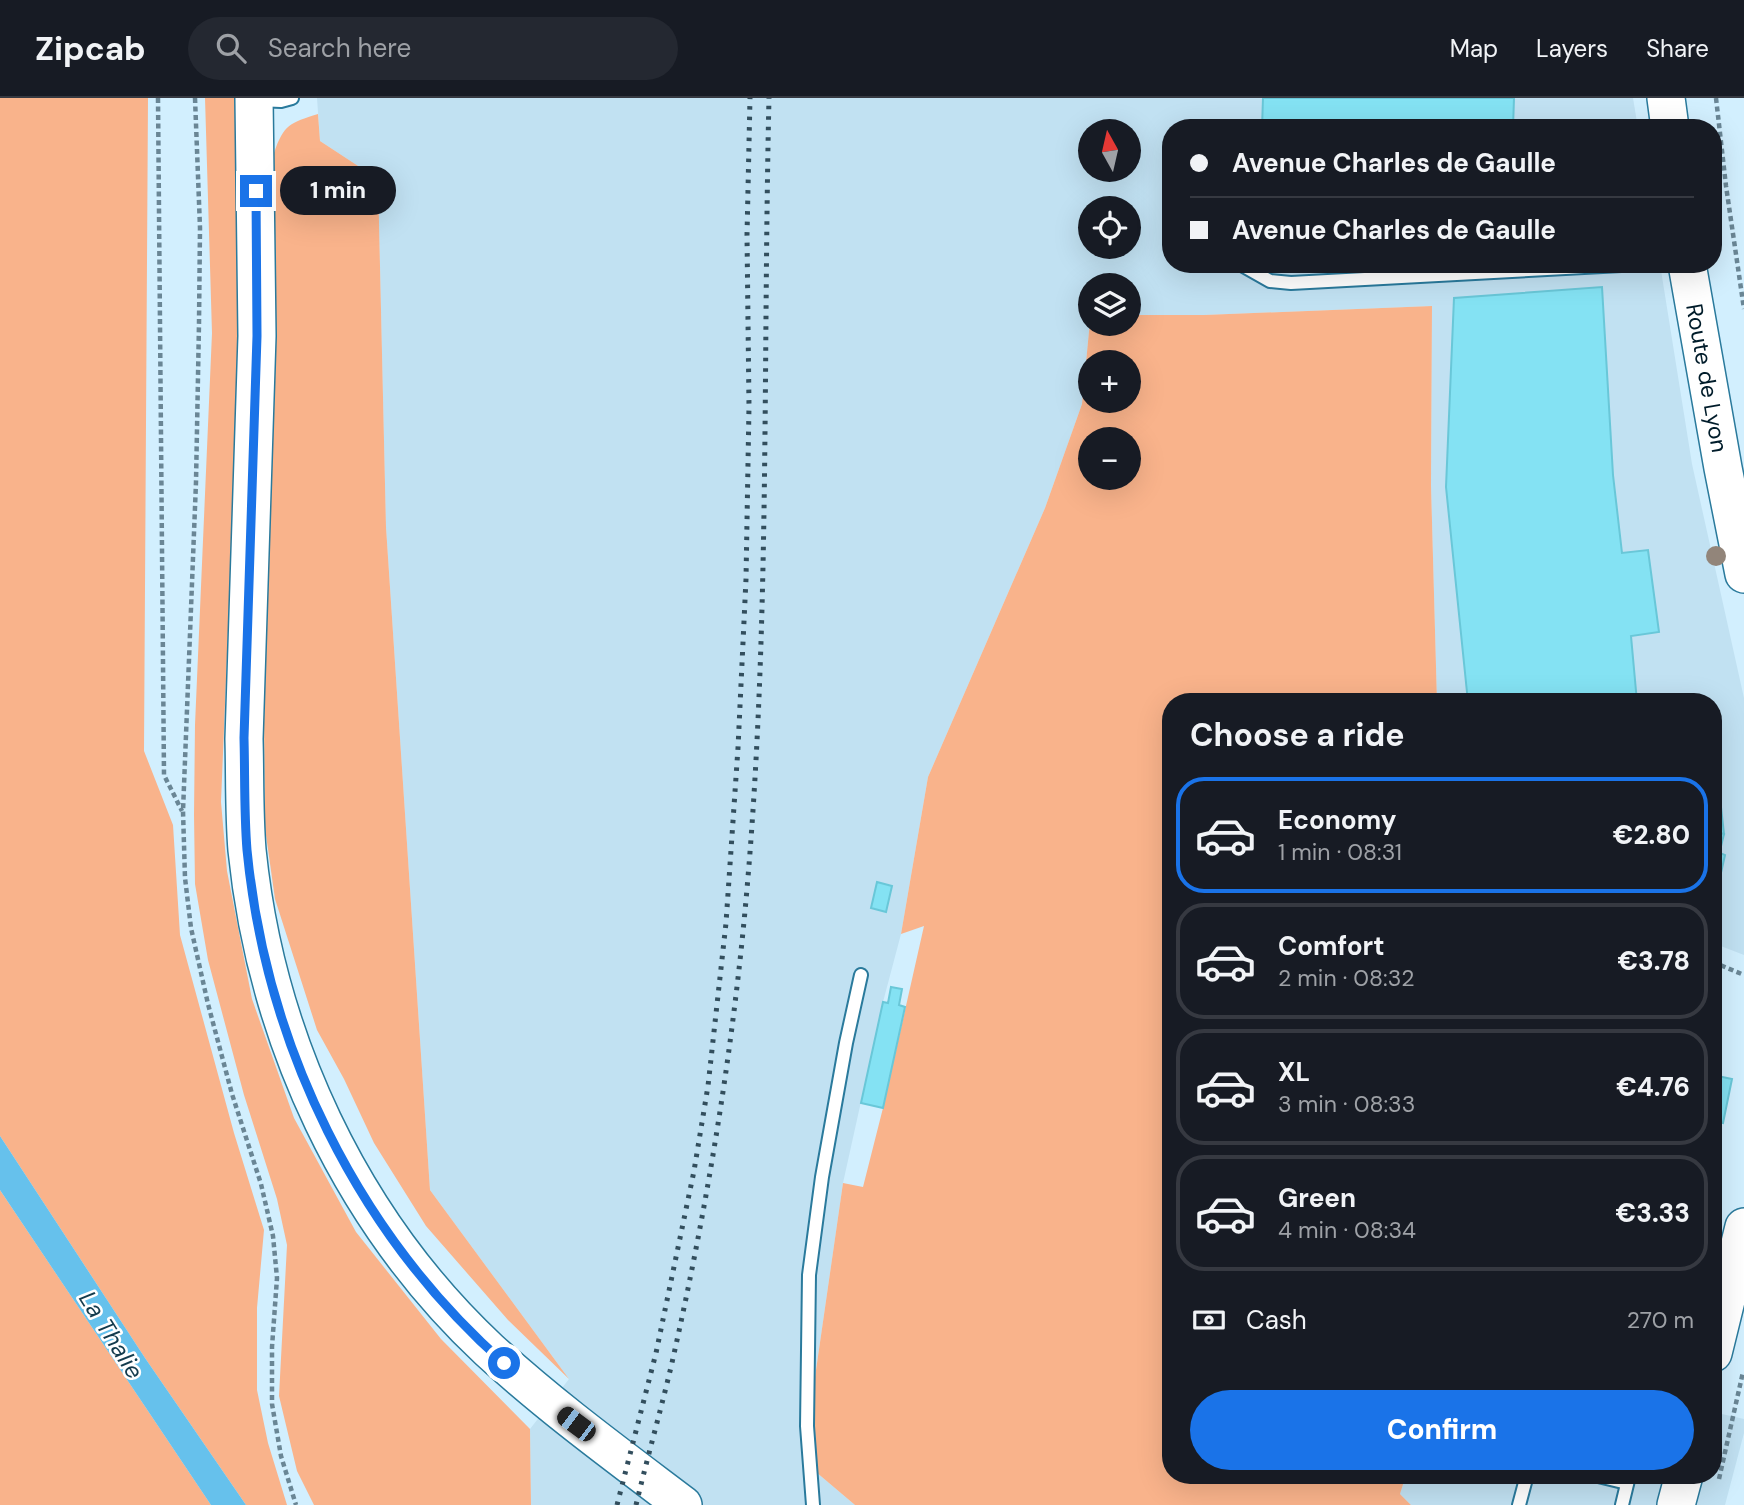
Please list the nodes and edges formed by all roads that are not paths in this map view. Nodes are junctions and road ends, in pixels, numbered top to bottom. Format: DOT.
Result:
graph roads {
  1 [pos="292,98"];
  2 [pos="1666,98"];
  3 [pos="254,99"];
  4 [pos="1669,119"];
  5 [pos="1256,273"];
  6 [pos="1483,273"];
  7 [pos="1689,273"];
  8 [pos="1744,574"];
  9 [pos="861,975"];
  10 [pos="1744,1227"];
  11 [pos="1722,1316"];
  12 [pos="1525,1484"];
  13 [pos="1627,1484"];
  14 [pos="1695,1484"];
  15 [pos="683,1505"];
  16 [pos="813,1505"];
  17 [pos="1519,1505"];
  18 [pos="1622,1505"];
  19 [pos="1676,1505"];
  1 -- 3 [label="lane"];
  2 -- 4 [label="main road"];
  3 -- 15 [label="main road"];
  5 -- 6 [label="lane"];
  7 -- 8 [label="main road, Route de Lyon"];
  9 -- 16 [label="lane"];
  10 -- 11 [label="main road"];
  12 -- 17 [label="lane"];
  13 -- 18 [label="lane"];
  14 -- 19 [label="main road"];
}
